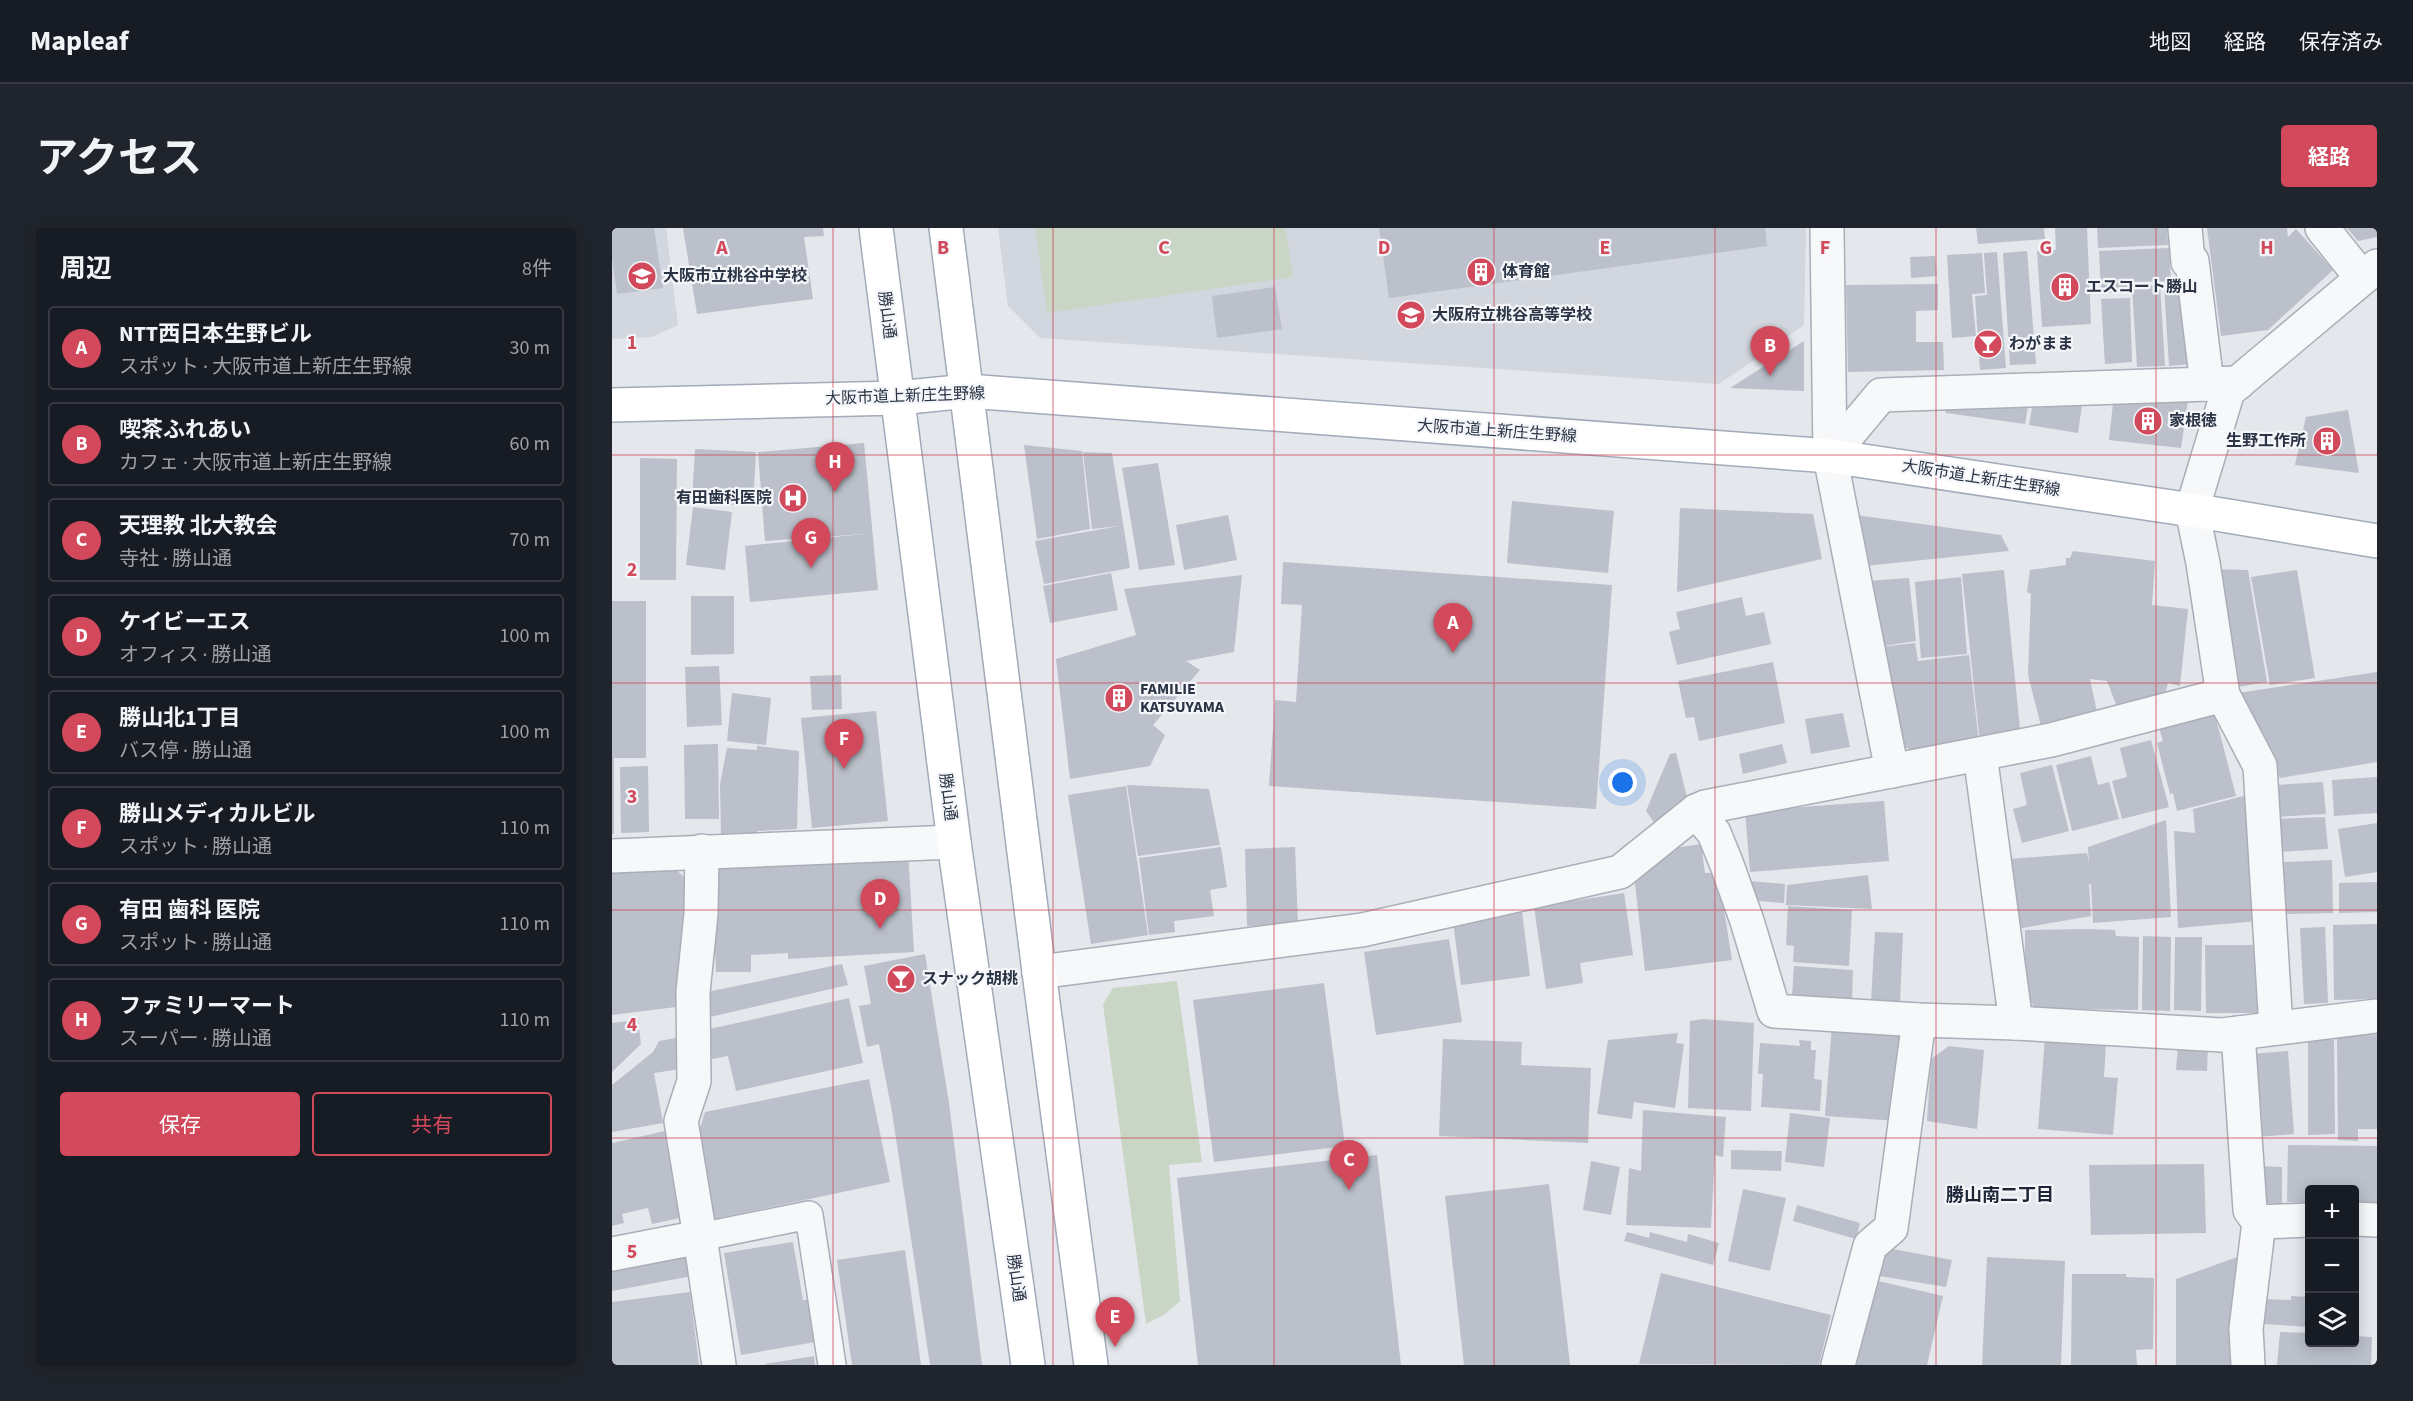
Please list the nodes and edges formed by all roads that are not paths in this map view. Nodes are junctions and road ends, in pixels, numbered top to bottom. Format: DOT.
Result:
graph roads {
  1 [pos="876,228"];
  2 [pos="946,228"];
  3 [pos="1827,228"];
  4 [pos="2185,228"];
  5 [pos="2322,228"];
  6 [pos="2370,272"];
  7 [pos="2222,384"];
  8 [pos="968,391"];
  9 [pos="898,398"];
  10 [pos="612,405"];
  11 [pos="1830,456"];
  12 [pos="2192,510"];
  13 [pos="2377,541"];
  14 [pos="2223,695"];
  15 [pos="1980,754"];
  16 [pos="1892,771"];
  17 [pos="1696,811"];
  18 [pos="954,842"];
  19 [pos="702,851"];
  20 [pos="612,856"];
  21 [pos="1040,972"];
  22 [pos="2377,1016"];
  23 [pos="1918,1020"];
  24 [pos="2016,1023"];
  25 [pos="2276,1028"];
  26 [pos="2238,1033"];
  27 [pos="2359,1219"];
  28 [pos="2305,1220"];
  29 [pos="2377,1220"];
  30 [pos="2259,1222"];
  31 [pos="700,1237"];
  32 [pos="612,1254"];
  33 [pos="719,1365"];
  34 [pos="832,1365"];
  35 [pos="1028,1365"];
  36 [pos="1092,1365"];
  37 [pos="1838,1365"];
  38 [pos="2248,1365"];
  1 -- 9 [label="main road, 勝山通"];
  2 -- 8 [label="main road"];
  3 -- 11 [label="street"];
  4 -- 7 [label="street"];
  5 -- 6 [label="street"];
  6 -- 7 [label="street"];
  7 -- 11 [label="street"];
  7 -- 12 [label="street"];
  8 -- 9 [label="main road, 大阪市道上新庄生野線"];
  8 -- 11 [label="main road, 大阪市道上新庄生野線"];
  8 -- 21 [label="main road"];
  9 -- 10 [label="main road, 大阪市道上新庄生野線"];
  9 -- 18 [label="main road, 勝山通"];
  11 -- 12 [label="main road, 大阪市道上新庄生野線"];
  11 -- 16 [label="street"];
  12 -- 13 [label="main road, 大阪市道上新庄生野線"];
  12 -- 14 [label="street"];
  14 -- 15 [label="street"];
  14 -- 25 [label="street"];
  15 -- 16 [label="street"];
  15 -- 24 [label="street"];
  16 -- 17 [label="street"];
  17 -- 21 [label="street"];
  17 -- 23 [label="street"];
  18 -- 19 [label="street"];
  18 -- 35 [label="main road, 勝山通"];
  19 -- 20 [label="street"];
  19 -- 31 [label="street"];
  21 -- 36 [label="main road"];
  22 -- 25 [label="street"];
  23 -- 24 [label="street"];
  23 -- 37 [label="street"];
  24 -- 26 [label="street"];
  25 -- 26 [label="street"];
  26 -- 30 [label="street"];
  27 -- 29 [label="street"];
  28 -- 30 [label="street"];
  30 -- 38 [label="street"];
  31 -- 32 [label="street"];
  31 -- 33 [label="street"];
  31 -- 34 [label="lane"];
}
